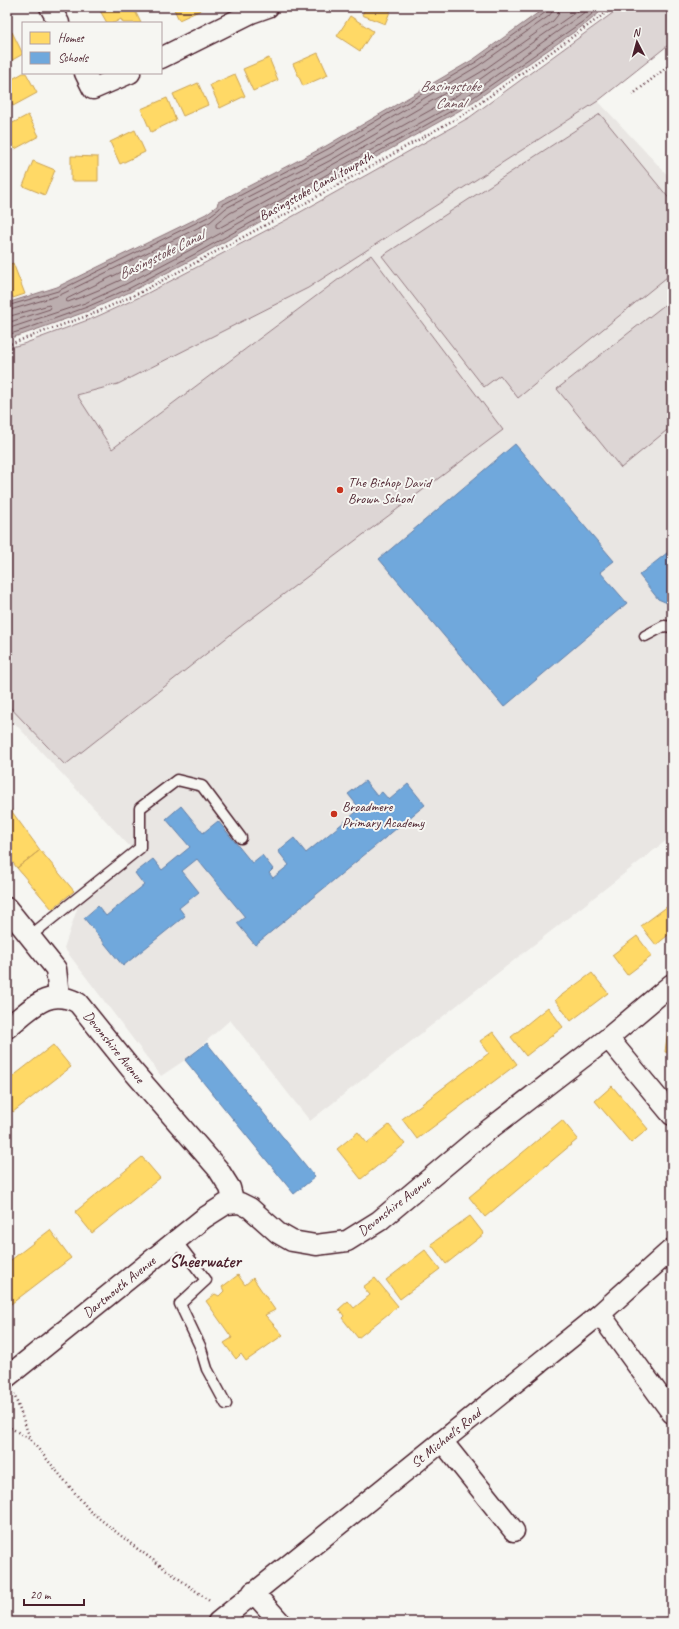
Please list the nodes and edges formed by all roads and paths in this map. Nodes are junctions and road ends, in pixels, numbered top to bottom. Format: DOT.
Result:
graph roads {
  1 [pos="50,7"];
  2 [pos="268,7"];
  3 [pos="614,7"];
  4 [pos="58,22"];
  5 [pos="162,58"];
  6 [pos="672,63"];
  7 [pos="86,74"];
  8 [pos="128,74"];
  9 [pos="632,95"];
  10 [pos="7,345"];
  11 [pos="672,627"];
  12 [pos="645,636"];
  13 [pos="240,838"];
  14 [pos="7,908"];
  15 [pos="30,936"];
  16 [pos="672,984"];
  17 [pos="59,996"];
  18 [pos="7,1028"];
  19 [pos="608,1038"];
  20 [pos="672,1115"];
  21 [pos="234,1203"];
  22 [pos="176,1241"];
  23 [pos="672,1249"];
  24 [pos="600,1314"];
  25 [pos="11,1374"];
  26 [pos="226,1404"];
  27 [pos="672,1413"];
  28 [pos="7,1426"];
  29 [pos="30,1439"];
  30 [pos="442,1441"];
  31 [pos="514,1531"];
  32 [pos="253,1592"];
  33 [pos="223,1618"];
  34 [pos="280,1622"];
  1 -- 4 [label="street"];
  2 -- 5 [label="street"];
  3 -- 10 [label="path, Basingstoke Canal towpath"];
  6 -- 9 [label="path"];
  7 -- 8 [label="street"];
  11 -- 12 [label="lane"];
  13 -- 15 [label="lane"];
  14 -- 15 [label="street"];
  15 -- 17 [label="street"];
  16 -- 19 [label="street, Devonshire Avenue"];
  17 -- 18 [label="street"];
  17 -- 21 [label="street, Devonshire Avenue"];
  19 -- 20 [label="street"];
  19 -- 21 [label="street, Devonshire Avenue"];
  21 -- 22 [label="street, Dartmouth Avenue"];
  22 -- 25 [label="street, Dartmouth Avenue"];
  22 -- 26 [label="lane"];
  23 -- 24 [label="street, St Michael's Road"];
  24 -- 27 [label="street"];
  24 -- 30 [label="street, St Michael's Road"];
  25 -- 29 [label="path"];
  28 -- 29 [label="path"];
  29 -- 33 [label="path"];
  30 -- 31 [label="street"];
  30 -- 32 [label="street, St Michael's Road"];
  32 -- 33 [label="street, St Michael's Road"];
  32 -- 34 [label="street"];
}
